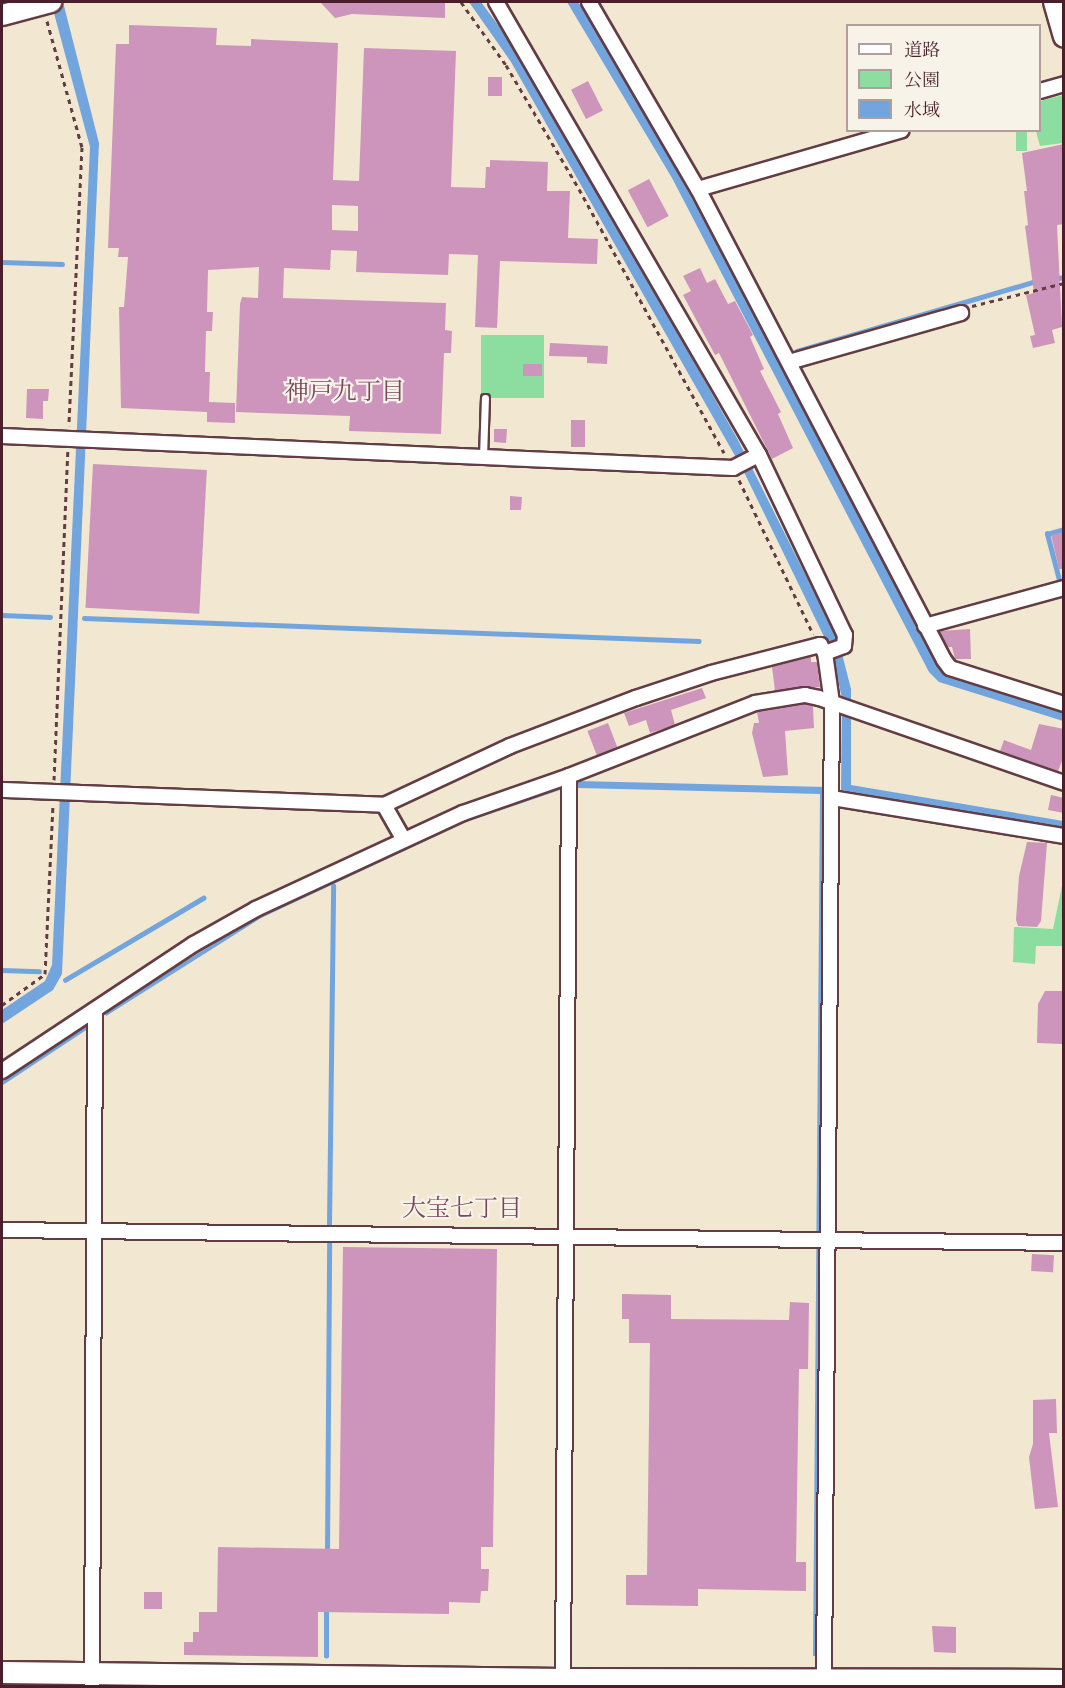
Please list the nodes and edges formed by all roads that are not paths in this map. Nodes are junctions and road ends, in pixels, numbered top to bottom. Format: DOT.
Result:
graph roads {
  1 [pos="46,2"];
  2 [pos="496,2"];
  3 [pos="589,2"];
  4 [pos="1054,2"];
  5 [pos="2,15"];
  6 [pos="1064,37"];
  7 [pos="1064,84"];
  8 [pos="1041,91"];
  9 [pos="895,132"];
  10 [pos="698,189"];
  11 [pos="961,313"];
  12 [pos="789,362"];
  13 [pos="485,398"];
  14 [pos="2,436"];
  15 [pos="483,457"];
  16 [pos="755,457"];
  17 [pos="1064,588"];
  18 [pos="925,626"];
  19 [pos="824,650"];
  20 [pos="835,704"];
  21 [pos="1064,704"];
  22 [pos="569,776"];
  23 [pos="1064,783"];
  24 [pos="2,790"];
  25 [pos="832,798"];
  26 [pos="384,805"];
  27 [pos="1064,836"];
  28 [pos="404,840"];
  29 [pos="95,1010"];
  30 [pos="2,1071"];
  31 [pos="2,1230"];
  32 [pos="93,1232"];
  33 [pos="565,1237"];
  34 [pos="829,1240"];
  35 [pos="1064,1243"];
  36 [pos="2,1672"];
  37 [pos="91,1678"];
  38 [pos="563,1679"];
  39 [pos="824,1680"];
  40 [pos="1064,1680"];
  1 -- 5 [label="main road"];
  2 -- 16 [label="street"];
  3 -- 10 [label="street"];
  4 -- 6 [label="main road"];
  7 -- 8 [label="street"];
  9 -- 10 [label="street"];
  10 -- 12 [label="street"];
  11 -- 12 [label="street"];
  12 -- 18 [label="street"];
  13 -- 15 [label="lane"];
  14 -- 15 [label="street"];
  15 -- 16 [label="street"];
  16 -- 19 [label="street"];
  17 -- 18 [label="street"];
  18 -- 21 [label="street"];
  19 -- 20 [label="street"];
  19 -- 26 [label="street"];
  20 -- 22 [label="street"];
  20 -- 23 [label="street"];
  20 -- 25 [label="street"];
  22 -- 28 [label="street"];
  22 -- 33 [label="street"];
  24 -- 26 [label="street"];
  25 -- 27 [label="street"];
  25 -- 34 [label="street"];
  26 -- 28 [label="street"];
  28 -- 29 [label="street"];
  29 -- 30 [label="street"];
  29 -- 32 [label="street"];
  31 -- 32 [label="street"];
  32 -- 33 [label="street"];
  32 -- 37 [label="street"];
  33 -- 34 [label="street"];
  33 -- 38 [label="street"];
  34 -- 35 [label="street"];
  34 -- 39 [label="street"];
  36 -- 37 [label="main road"];
  37 -- 38 [label="main road"];
  38 -- 39 [label="main road"];
  39 -- 40 [label="main road"];
}
